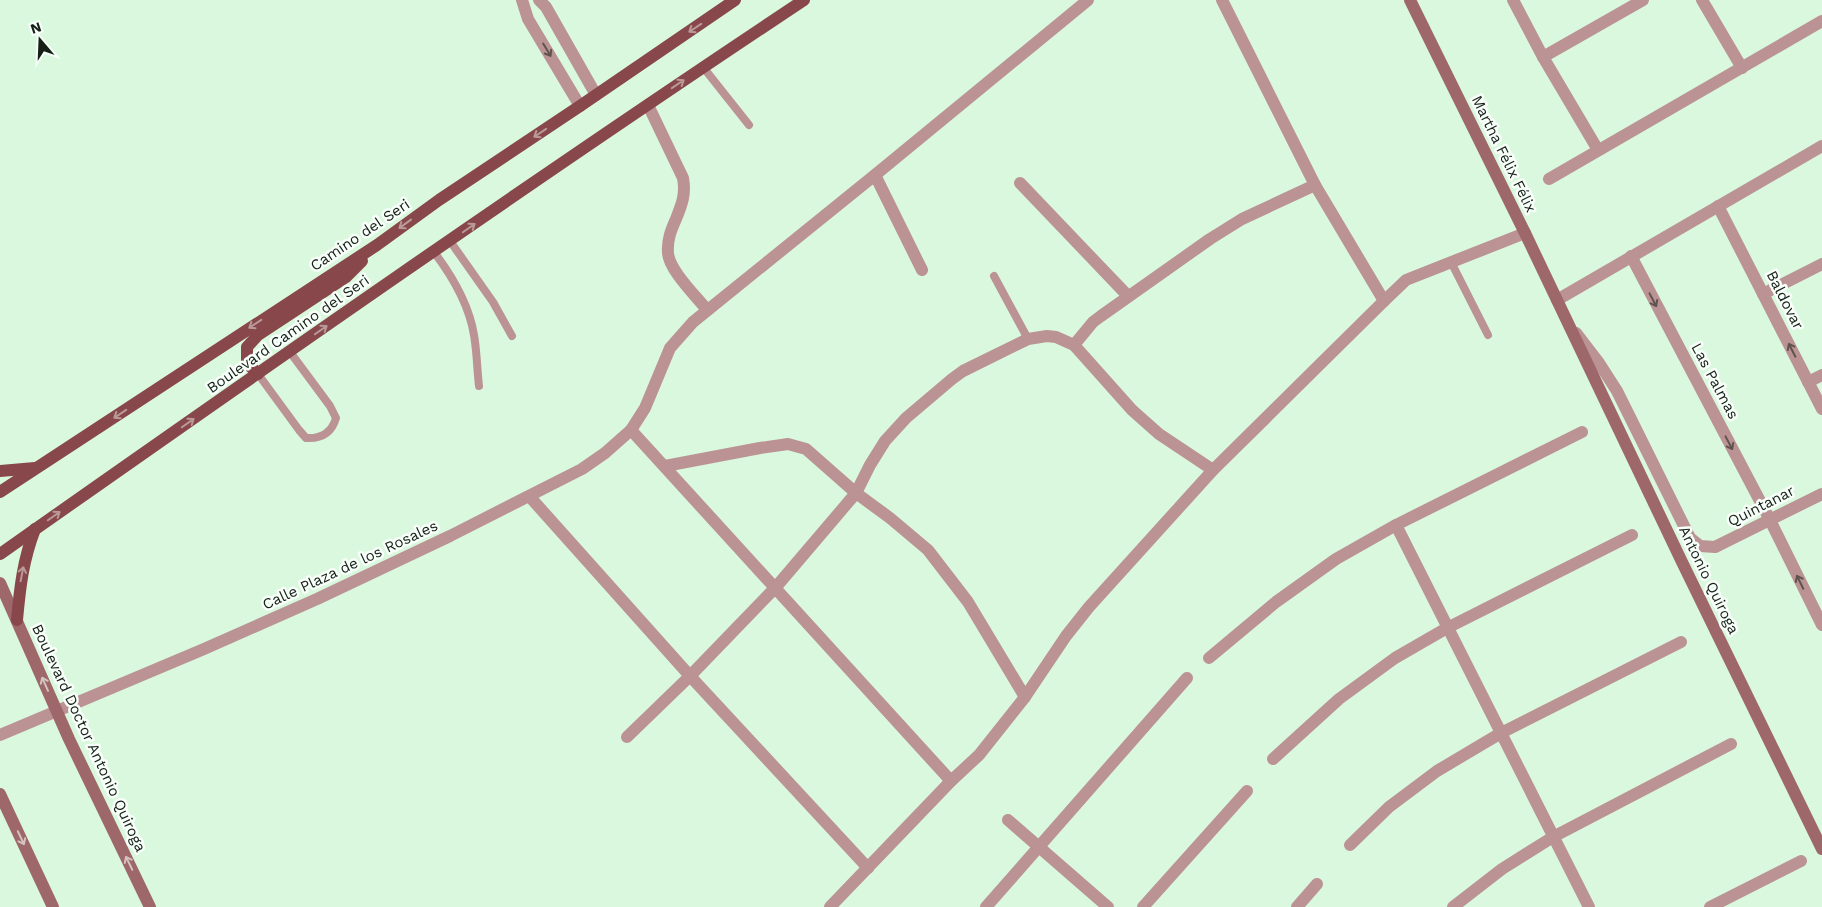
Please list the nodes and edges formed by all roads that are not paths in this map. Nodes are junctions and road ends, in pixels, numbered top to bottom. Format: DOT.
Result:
graph roads {
  1 [pos="522,0"];
  2 [pos="735,0"];
  3 [pos="804,0"];
  4 [pos="1088,0"];
  5 [pos="1222,0"];
  6 [pos="1410,0"];
  7 [pos="1513,0"];
  8 [pos="1643,0"];
  9 [pos="1702,0"];
  10 [pos="543,3"];
  11 [pos="528,19"];
  12 [pos="1822,21"];
  13 [pos="1543,57"];
  14 [pos="703,67"];
  15 [pos="1742,68"];
  16 [pos="596,95"];
  17 [pos="648,105"];
  18 [pos="580,106"];
  19 [pos="750,125"];
  20 [pos="1822,146"];
  21 [pos="1598,150"];
  22 [pos="876,175"];
  23 [pos="1549,178"];
  24 [pos="1020,183"];
  25 [pos="1316,185"];
  26 [pos="1718,206"];
  27 [pos="1525,233"];
  28 [pos="450,241"];
  29 [pos="377,245"];
  30 [pos="434,252"];
  31 [pos="1631,256"];
  32 [pos="1451,262"];
  33 [pos="1822,264"];
  34 [pos="922,270"];
  35 [pos="994,276"];
  36 [pos="1764,294"];
  37 [pos="1128,296"];
  38 [pos="1557,300"];
  39 [pos="1384,301"];
  40 [pos="707,310"];
  41 [pos="1568,323"];
  42 [pos="1488,335"];
  43 [pos="512,336"];
  44 [pos="1028,339"];
  45 [pos="1074,345"];
  46 [pos="290,352"];
  47 [pos="258,374"];
  48 [pos="1822,375"];
  49 [pos="1808,382"];
  50 [pos="479,386"];
  51 [pos="1822,409"];
  52 [pos="631,430"];
  53 [pos="1582,432"];
  54 [pos="665,466"];
  55 [pos="40,467"];
  56 [pos="1213,470"];
  57 [pos="0,471"];
  58 [pos="0,492"];
  59 [pos="856,493"];
  60 [pos="1822,494"];
  61 [pos="530,497"];
  62 [pos="1770,520"];
  63 [pos="1396,526"];
  64 [pos="35,529"];
  65 [pos="1632,535"];
  66 [pos="0,554"];
  67 [pos="0,583"];
  68 [pos="776,586"];
  69 [pos="17,620"];
  70 [pos="1822,625"];
  71 [pos="1447,628"];
  72 [pos="1681,642"];
  73 [pos="1209,658"];
  74 [pos="690,676"];
  75 [pos="1187,678"];
  76 [pos="1025,697"];
  77 [pos="57,712"];
  78 [pos="1501,733"];
  79 [pos="0,736"];
  80 [pos="627,736"];
  81 [pos="1731,744"];
  82 [pos="1273,758"];
  83 [pos="951,781"];
  84 [pos="1246,791"];
  85 [pos="0,794"];
  86 [pos="1008,820"];
  87 [pos="1553,837"];
  88 [pos="1350,845"];
  89 [pos="1039,847"];
  90 [pos="1822,850"];
  91 [pos="1801,861"];
  92 [pos="868,868"];
  93 [pos="1317,884"];
  94 [pos="53,907"];
  95 [pos="150,907"];
  96 [pos="830,907"];
  97 [pos="986,907"];
  98 [pos="1108,907"];
  99 [pos="1142,907"];
  100 [pos="1297,907"];
  101 [pos="1453,907"];
  102 [pos="1589,907"];
  103 [pos="1710,907"];
  1 -- 11 [label="street"];
  2 -- 16 [label="main road, Camino del Seri, one-way"];
  3 -- 14 [label="main road"];
  4 -- 22 [label="street, Calle Plaza de los Rosales"];
  5 -- 25 [label="street"];
  6 -- 27 [label="street, Martha Félix Félix"];
  7 -- 13 [label="street"];
  8 -- 13 [label="street"];
  9 -- 15 [label="street"];
  10 -- 11 [label="street"];
  10 -- 16 [label="street"];
  11 -- 18 [label="street, one-way"];
  12 -- 15 [label="street"];
  13 -- 21 [label="street"];
  17 -- 14 [label="main road, one-way"];
  14 -- 19 [label="lane"];
  15 -- 21 [label="street"];
  16 -- 18 [label="main road, Camino del Seri"];
  28 -- 17 [label="main road, Boulevard Camino del Seri, one-way"];
  17 -- 40 [label="street"];
  18 -- 29 [label="main road, Camino del Seri, one-way"];
  20 -- 26 [label="street"];
  21 -- 23 [label="street"];
  22 -- 34 [label="street"];
  22 -- 40 [label="street, Calle Plaza de los Rosales"];
  24 -- 37 [label="street"];
  25 -- 37 [label="street"];
  25 -- 39 [label="street"];
  26 -- 31 [label="street"];
  26 -- 36 [label="street, Baldovar"];
  27 -- 32 [label="street"];
  27 -- 38 [label="street, Martha Félix Félix"];
  28 -- 30 [label="main road, Boulevard Camino del Seri"];
  28 -- 43 [label="lane"];
  29 -- 47 [label="main road"];
  29 -- 55 [label="main road, Camino del Seri, one-way"];
  46 -- 30 [label="main road, Boulevard Camino del Seri, one-way"];
  30 -- 50 [label="lane"];
  31 -- 38 [label="street"];
  31 -- 62 [label="street, Las Palmas, one-way"];
  32 -- 39 [label="street"];
  32 -- 42 [label="lane"];
  33 -- 36 [label="street"];
  35 -- 44 [label="lane"];
  49 -- 36 [label="street, Baldovar, one-way"];
  37 -- 45 [label="street"];
  38 -- 41 [label="street, Martha Félix Félix"];
  39 -- 56 [label="street"];
  40 -- 52 [label="street, Calle Plaza de los Rosales"];
  41 -- 62 [label="street, Quintanar"];
  41 -- 90 [label="street, Antonio Quiroga"];
  44 -- 45 [label="street"];
  44 -- 59 [label="street"];
  45 -- 56 [label="street"];
  46 -- 47 [label="main road, Boulevard Camino del Seri"];
  46 -- 47 [label="lane"];
  64 -- 47 [label="main road, Boulevard Camino del Seri, one-way"];
  48 -- 49 [label="street"];
  49 -- 51 [label="street, Baldovar"];
  52 -- 54 [label="street"];
  52 -- 61 [label="street, Calle Plaza de los Rosales"];
  53 -- 63 [label="street"];
  54 -- 59 [label="street"];
  54 -- 68 [label="street"];
  55 -- 57 [label="main road"];
  55 -- 58 [label="main road, Camino del Seri"];
  56 -- 76 [label="street"];
  59 -- 68 [label="street"];
  59 -- 76 [label="street"];
  60 -- 62 [label="street, Quintanar"];
  61 -- 74 [label="street"];
  61 -- 77 [label="street, Calle Plaza de los Rosales"];
  70 -- 62 [label="street, Las Palmas, one-way"];
  63 -- 71 [label="street"];
  63 -- 73 [label="street"];
  64 -- 66 [label="main road, Boulevard Camino del Seri"];
  69 -- 64 [label="main road, one-way"];
  65 -- 71 [label="street"];
  67 -- 69 [label="street, Boulevard Doctor Antonio Quiroga"];
  68 -- 74 [label="street"];
  68 -- 83 [label="street"];
  77 -- 69 [label="street, Boulevard Doctor Antonio Quiroga, one-way"];
  71 -- 78 [label="street"];
  71 -- 82 [label="street"];
  72 -- 78 [label="street"];
  74 -- 80 [label="street"];
  74 -- 92 [label="street"];
  75 -- 89 [label="street"];
  76 -- 83 [label="street"];
  77 -- 79 [label="street, Calle Plaza de los Rosales"];
  95 -- 77 [label="street, Boulevard Doctor Antonio Quiroga, one-way"];
  78 -- 87 [label="street"];
  78 -- 88 [label="street"];
  81 -- 87 [label="street"];
  83 -- 92 [label="street"];
  84 -- 99 [label="street"];
  85 -- 94 [label="street, one-way"];
  86 -- 89 [label="street"];
  87 -- 101 [label="street"];
  87 -- 102 [label="street"];
  89 -- 97 [label="street"];
  89 -- 98 [label="street"];
  91 -- 103 [label="street"];
  92 -- 96 [label="street"];
  93 -- 100 [label="street"];
}
